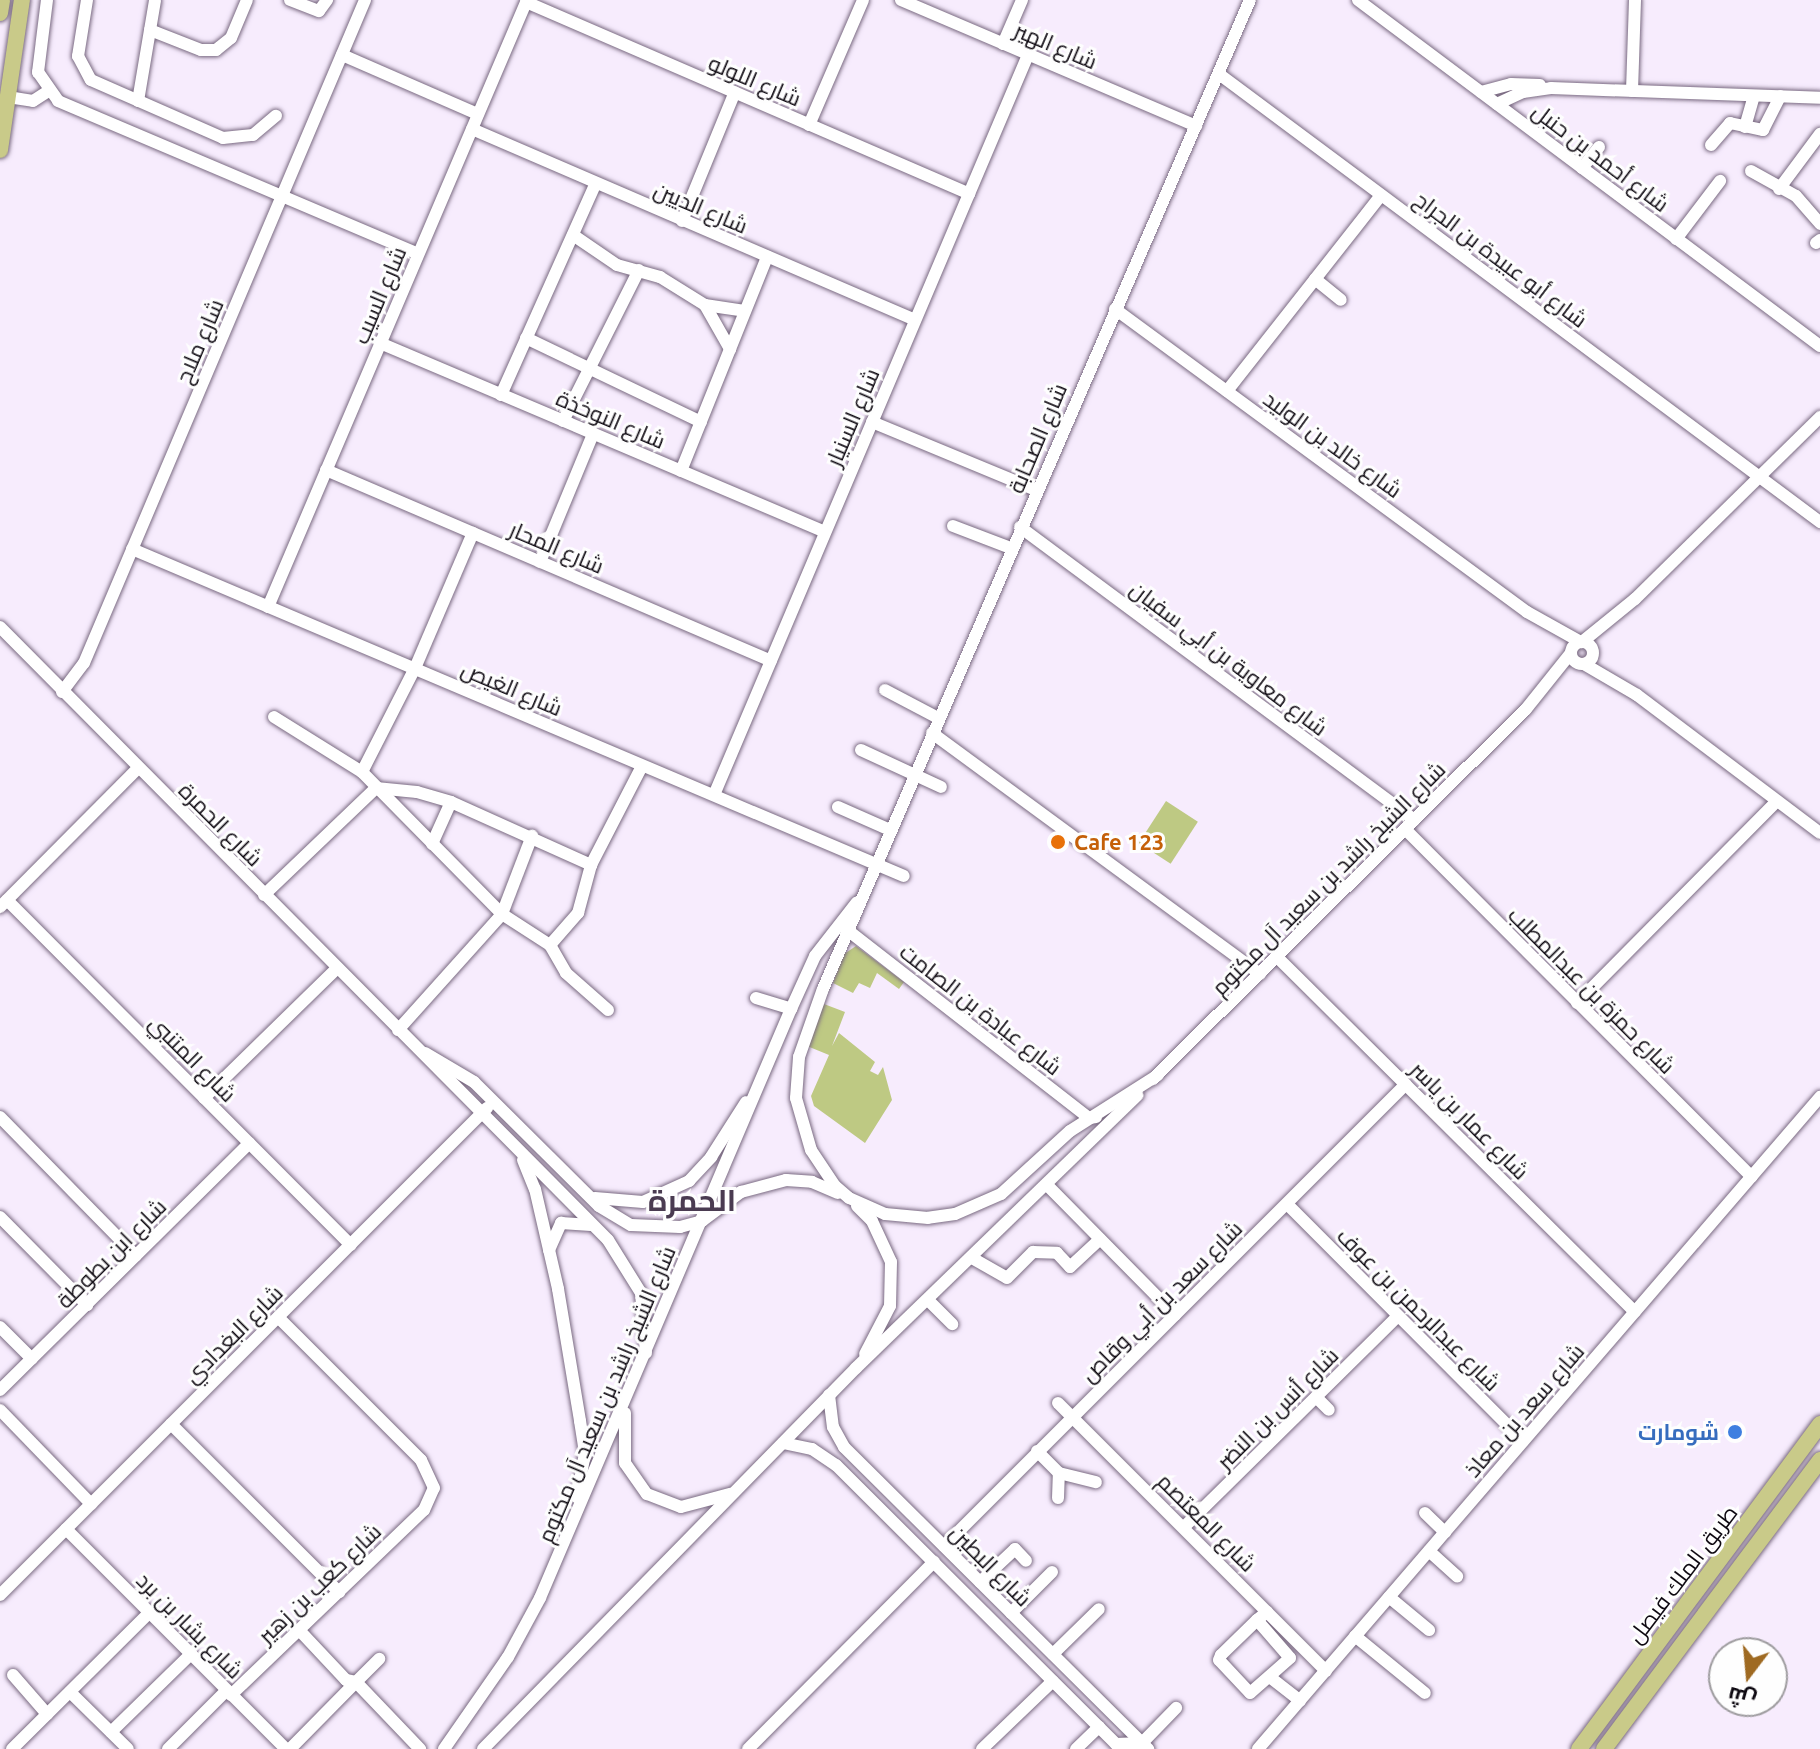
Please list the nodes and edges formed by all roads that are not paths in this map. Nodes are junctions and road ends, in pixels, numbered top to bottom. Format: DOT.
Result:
graph roads {
  1 [pos="2,0"];
  2 [pos="22,0"];
  3 [pos="47,0"];
  4 [pos="87,0"];
  5 [pos="155,0"];
  6 [pos="247,0"];
  7 [pos="290,0"];
  8 [pos="327,0"];
  9 [pos="365,0"];
  10 [pos="863,0"];
  11 [pos="901,0"];
  12 [pos="1022,0"];
  13 [pos="1250,0"];
  14 [pos="1358,0"];
  15 [pos="1635,0"];
  16 [pos="526,1"];
  17 [pos="0,13"];
  18 [pos="150,30"];
  19 [pos="1003,44"];
  20 [pos="342,55"];
  21 [pos="1028,55"];
  22 [pos="1219,74"];
  23 [pos="1551,88"];
  24 [pos="1632,91"];
  25 [pos="47,92"];
  26 [pos="735,92"];
  27 [pos="1481,92"];
  28 [pos="1523,92"];
  29 [pos="1754,96"];
  30 [pos="1780,96"];
  31 [pos="8,97"];
  32 [pos="1820,98"];
  33 [pos="138,101"];
  34 [pos="1497,104"];
  35 [pos="478,114"];
  36 [pos="276,116"];
  37 [pos="1518,120"];
  38 [pos="809,125"];
  39 [pos="1196,126"];
  40 [pos="1745,127"];
  41 [pos="472,129"];
  42 [pos="1820,134"];
  43 [pos="1711,145"];
  44 [pos="1599,147"];
  45 [pos="0,150"];
  46 [pos="1582,168"];
  47 [pos="1751,171"];
  48 [pos="1720,181"];
  49 [pos="596,183"];
  50 [pos="1779,189"];
  51 [pos="969,194"];
  52 [pos="1381,195"];
  53 [pos="282,197"];
  54 [pos="682,221"];
  55 [pos="1820,224"];
  56 [pos="573,235"];
  57 [pos="1676,239"];
  58 [pos="418,254"];
  59 [pos="767,257"];
  60 [pos="1733,262"];
  61 [pos="639,270"];
  62 [pos="1724,274"];
  63 [pos="1315,279"];
  64 [pos="1341,300"];
  65 [pos="705,305"];
  66 [pos="1115,309"];
  67 [pos="745,311"];
  68 [pos="915,320"];
  69 [pos="526,338"];
  70 [pos="380,343"];
  71 [pos="1820,346"];
  72 [pos="730,349"];
  73 [pos="590,370"];
  74 [pos="1227,391"];
  75 [pos="501,395"];
  76 [pos="1820,417"];
  77 [pos="563,421"];
  78 [pos="701,422"];
  79 [pos="872,422"];
  80 [pos="593,434"];
  81 [pos="326,470"];
  82 [pos="681,471"];
  83 [pos="1760,476"];
  84 [pos="1036,490"];
  85 [pos="1820,522"];
  86 [pos="953,526"];
  87 [pos="1020,527"];
  88 [pos="825,532"];
  89 [pos="473,533"];
  90 [pos="1011,548"];
  91 [pos="132,549"];
  92 [pos="540,562"];
  93 [pos="1635,599"];
  94 [pos="268,607"];
  95 [pos="1527,612"];
  96 [pos="0,627"];
  97 [pos="1581,642"];
  98 [pos="1570,653"];
  99 [pos="1588,659"];
  100 [pos="771,661"];
  101 [pos="415,668"];
  102 [pos="885,690"];
  103 [pos="62,692"];
  104 [pos="1526,709"];
  105 [pos="274,717"];
  106 [pos="938,718"];
  107 [pos="932,733"];
  108 [pos="861,750"];
  109 [pos="642,766"];
  110 [pos="138,768"];
  111 [pos="362,772"];
  112 [pos="914,774"];
  113 [pos="941,787"];
  114 [pos="376,788"];
  115 [pos="714,795"];
  116 [pos="1777,801"];
  117 [pos="451,802"];
  118 [pos="838,807"];
  119 [pos="1410,825"];
  120 [pos="890,830"];
  121 [pos="1820,833"];
  122 [pos="532,836"];
  123 [pos="432,844"];
  124 [pos="876,864"];
  125 [pos="591,865"];
  126 [pos="904,876"];
  127 [pos="864,893"];
  128 [pos="264,895"];
  129 [pos="4,903"];
  130 [pos="502,914"];
  131 [pos="850,932"];
  132 [pos="550,945"];
  133 [pos="1277,957"];
  134 [pos="337,968"];
  135 [pos="1260,974"];
  136 [pos="756,998"];
  137 [pos="1577,1003"];
  138 [pos="791,1009"];
  139 [pos="608,1010"];
  140 [pos="398,1030"];
  141 [pos="415,1047"];
  142 [pos="764,1072"];
  143 [pos="1158,1075"];
  144 [pos="1406,1084"];
  145 [pos="1820,1097"];
  146 [pos="204,1098"];
  147 [pos="495,1100"];
  148 [pos="482,1114"];
  149 [pos="0,1117"];
  150 [pos="1089,1118"];
  151 [pos="1101,1132"];
  152 [pos="250,1143"];
  153 [pos="516,1146"];
  154 [pos="1752,1177"];
  155 [pos="1048,1186"];
  156 [pos="586,1194"];
  157 [pos="849,1198"];
  158 [pos="1288,1205"];
  159 [pos="0,1217"];
  160 [pos="702,1221"];
  161 [pos="594,1226"];
  162 [pos="1100,1239"];
  163 [pos="351,1245"];
  164 [pos="548,1253"];
  165 [pos="136,1256"];
  166 [pos="972,1258"];
  167 [pos="929,1301"];
  168 [pos="87,1305"];
  169 [pos="1635,1312"];
  170 [pos="1175,1315"];
  171 [pos="278,1317"];
  172 [pos="1397,1317"];
  173 [pos="952,1324"];
  174 [pos="0,1327"];
  175 [pos="646,1353"];
  176 [pos="32,1359"];
  177 [pos="856,1368"];
  178 [pos="0,1390"];
  179 [pos="628,1394"];
  180 [pos="829,1395"];
  181 [pos="1316,1397"];
  182 [pos="1058,1403"];
  183 [pos="0,1410"];
  184 [pos="1329,1410"];
  185 [pos="1072,1417"];
  186 [pos="171,1424"];
  187 [pos="1820,1424"];
  188 [pos="1523,1441"];
  189 [pos="783,1443"];
  190 [pos="1037,1451"];
  191 [pos="1820,1460"];
  192 [pos="1059,1473"];
  193 [pos="1098,1479"];
  194 [pos="733,1493"];
  195 [pos="1058,1498"];
  196 [pos="91,1504"];
  197 [pos="1425,1513"];
  198 [pos="1184,1527"];
  199 [pos="66,1529"];
  200 [pos="1445,1532"];
  201 [pos="566,1540"];
  202 [pos="944,1546"];
  203 [pos="1429,1551"];
  204 [pos="1026,1561"];
  205 [pos="934,1562"];
  206 [pos="1052,1572"];
  207 [pos="1457,1576"];
  208 [pos="980,1582"];
  209 [pos="339,1592"];
  210 [pos="0,1595"];
  211 [pos="1389,1597"];
  212 [pos="1099,1609"];
  213 [pos="149,1613"];
  214 [pos="1011,1613"];
  215 [pos="1262,1616"];
  216 [pos="1429,1630"];
  217 [pos="300,1631"];
  218 [pos="1355,1636"];
  219 [pos="191,1654"];
  220 [pos="1053,1654"];
  221 [pos="379,1659"];
  222 [pos="1326,1671"];
  223 [pos="13,1675"];
  224 [pos="1271,1678"];
  225 [pos="1053,1681"];
  226 [pos="356,1682"];
  227 [pos="70,1692"];
  228 [pos="229,1692"];
  229 [pos="1425,1693"];
  230 [pos="1300,1701"];
  231 [pos="1176,1708"];
  232 [pos="47,1714"];
  233 [pos="1099,1727"];
  234 [pos="111,1732"];
  235 [pos="275,1738"];
  236 [pos="1145,1746"];
  237 [pos="754,1747"];
  238 [pos="1119,1747"];
  239 [pos="12,1749"];
  240 [pos="128,1749"];
  241 [pos="168,1749"];
  242 [pos="265,1749"];
  243 [pos="288,1749"];
  244 [pos="420,1749"];
  245 [pos="444,1749"];
  246 [pos="483,1749"];
  247 [pos="982,1749"];
  248 [pos="1076,1749"];
  249 [pos="1258,1749"];
  250 [pos="1579,1749"];
  251 [pos="1604,1749"];
  1 -- 17 [label="main road"];
  2 -- 31 [label="main road"];
  3 -- 25 [label="street"];
  4 -- 33 [label="street"];
  5 -- 18 [label="street"];
  6 -- 18 [label="street"];
  7 -- 8 [label="street"];
  9 -- 20 [label="street, شارع ملاح"];
  10 -- 38 [label="street"];
  11 -- 19 [label="street, شارع الهير"];
  12 -- 19 [label="street"];
  13 -- 22 [label="street, شارع الصحابة"];
  14 -- 27 [label="street, شارع أحمد بن حنبل"];
  15 -- 24 [label="street"];
  16 -- 26 [label="street, شارع اللولو"];
  16 -- 35 [label="street, شارع السيب"];
  18 -- 33 [label="street"];
  19 -- 21 [label="street, شارع الهير"];
  20 -- 35 [label="street"];
  20 -- 53 [label="street, شارع ملاح"];
  21 -- 39 [label="street, شارع الهير"];
  21 -- 51 [label="street, شارع السنيار"];
  22 -- 39 [label="street, شارع الصحابة"];
  22 -- 52 [label="street, شارع أبو عبيدة بن الجراح"];
  23 -- 24 [label="street"];
  23 -- 27 [label="street"];
  23 -- 28 [label="street"];
  24 -- 29 [label="street"];
  25 -- 31 [label="street"];
  25 -- 53 [label="street"];
  26 -- 38 [label="street, شارع اللولو"];
  26 -- 54 [label="street"];
  27 -- 34 [label="street, شارع أحمد بن حنبل"];
  28 -- 34 [label="street"];
  28 -- 37 [label="street"];
  29 -- 30 [label="street"];
  29 -- 40 [label="street"];
  30 -- 32 [label="street"];
  30 -- 40 [label="street"];
  31 -- 45 [label="main road"];
  33 -- 36 [label="street"];
  34 -- 37 [label="street, شارع أحمد بن حنبل"];
  35 -- 41 [label="street, شارع السيب"];
  37 -- 46 [label="street, شارع أحمد بن حنبل"];
  38 -- 51 [label="street, شارع اللولو"];
  39 -- 66 [label="street, شارع الصحابة"];
  40 -- 43 [label="street"];
  41 -- 49 [label="street, شارع الديين"];
  41 -- 58 [label="street, شارع السيب"];
  42 -- 50 [label="street"];
  44 -- 46 [label="street"];
  46 -- 57 [label="street, شارع أحمد بن حنبل"];
  47 -- 50 [label="street"];
  48 -- 57 [label="street"];
  49 -- 54 [label="street, شارع الديين"];
  49 -- 56 [label="street"];
  50 -- 55 [label="street"];
  51 -- 68 [label="street, شارع السنيار"];
  52 -- 63 [label="street"];
  52 -- 83 [label="street, شارع أبو عبيدة بن الجراح"];
  53 -- 58 [label="street"];
  53 -- 91 [label="street, شارع ملاح"];
  54 -- 59 [label="street, شارع الديين"];
  56 -- 61 [label="street"];
  56 -- 69 [label="street"];
  57 -- 62 [label="street, شارع أحمد بن حنبل"];
  58 -- 70 [label="street, شارع السيب"];
  59 -- 67 [label="street"];
  59 -- 68 [label="street, شارع الديين"];
  60 -- 62 [label="street"];
  61 -- 65 [label="street"];
  61 -- 73 [label="street"];
  62 -- 71 [label="street, شارع أحمد بن حنبل"];
  63 -- 64 [label="street"];
  63 -- 74 [label="street"];
  65 -- 67 [label="street"];
  65 -- 72 [label="street"];
  66 -- 74 [label="street, شارع خالد بن الوليد"];
  66 -- 84 [label="street, شارع الصحابة"];
  67 -- 72 [label="street"];
  68 -- 79 [label="street, شارع السنيار"];
  69 -- 73 [label="street"];
  69 -- 75 [label="street"];
  70 -- 75 [label="street, شارع النوخذة"];
  70 -- 81 [label="street, شارع السيب"];
  72 -- 78 [label="street"];
  73 -- 77 [label="street"];
  73 -- 78 [label="street"];
  74 -- 95 [label="street, شارع خالد بن الوليد"];
  75 -- 77 [label="street, شارع النوخذة"];
  76 -- 83 [label="street, شارع الشيخ راشد بن سعيد آل مكتوم"];
  77 -- 80 [label="street, شارع النوخذة"];
  78 -- 82 [label="street"];
  79 -- 84 [label="street"];
  79 -- 88 [label="street, شارع السنيار"];
  80 -- 82 [label="street, شارع النوخذة"];
  80 -- 92 [label="street"];
  81 -- 89 [label="street, شارع المحار"];
  81 -- 94 [label="street, شارع السيب"];
  82 -- 88 [label="street, شارع النوخذة"];
  83 -- 85 [label="street, شارع أبو عبيدة بن الجراح"];
  83 -- 93 [label="street, شارع الشيخ راشد بن سعيد آل مكتوم"];
  84 -- 87 [label="street, شارع الصحابة"];
  86 -- 90 [label="street"];
  87 -- 90 [label="street, شارع الصحابة"];
  87 -- 119 [label="street, شارع معاوية بن أبي سفيان"];
  88 -- 100 [label="street, شارع السنيار"];
  89 -- 92 [label="street, شارع المحار"];
  89 -- 101 [label="street"];
  90 -- 106 [label="street, شارع الصحابة"];
  91 -- 94 [label="street, شارع الغيص"];
  91 -- 103 [label="street, شارع ملاح"];
  92 -- 100 [label="street, شارع المحار"];
  93 -- 97 [label="street, شارع الشيخ راشد بن سعيد آل مكتوم"];
  93 -- 99 [label="street, شارع الشيخ راشد بن سعيد آل مكتوم"];
  94 -- 101 [label="street, شارع الغيص"];
  95 -- 97 [label="street, شارع خالد بن الوليد"];
  95 -- 98 [label="street, شارع خالد بن الوليد"];
  96 -- 103 [label="street, شارع الحمرة"];
  97 -- 98 [label="street, شارع الشيخ راشد بن سعيد آل مكتوم"];
  97 -- 99 [label="street, شارع خالد بن الوليد"];
  98 -- 99 [label="street, شارع خالد بن الوليد"];
  98 -- 104 [label="street, شارع الشيخ راشد بن سعيد آل مكتوم"];
  99 -- 104 [label="street, شارع الشيخ راشد بن سعيد آل مكتوم"];
  99 -- 116 [label="street"];
  100 -- 115 [label="street, شارع السنيار"];
  101 -- 109 [label="street, شارع الغيص"];
  101 -- 111 [label="street"];
  102 -- 106 [label="street"];
  103 -- 110 [label="street, شارع الحمرة"];
  104 -- 119 [label="street, شارع الشيخ راشد بن سعيد آل مكتوم"];
  105 -- 111 [label="street"];
  106 -- 107 [label="street, شارع الصحابة"];
  107 -- 112 [label="street, شارع الصحابة"];
  107 -- 135 [label="street"];
  108 -- 112 [label="street"];
  109 -- 115 [label="street, شارع الغيص"];
  109 -- 125 [label="street"];
  110 -- 128 [label="street, شارع الحمرة"];
  110 -- 129 [label="street"];
  111 -- 114 [label="street"];
  112 -- 113 [label="street"];
  112 -- 120 [label="street, شارع الصحابة"];
  114 -- 117 [label="street"];
  114 -- 123 [label="street"];
  114 -- 128 [label="street"];
  115 -- 124 [label="street, شارع الغيص"];
  116 -- 121 [label="street"];
  116 -- 137 [label="street"];
  117 -- 122 [label="street"];
  117 -- 123 [label="street"];
  118 -- 120 [label="street"];
  119 -- 133 [label="street, شارع الشيخ راشد بن سعيد آل مكتوم"];
  119 -- 137 [label="street, شارع حمزة بن عبدالمطلب"];
  120 -- 124 [label="street, شارع الصحابة"];
  122 -- 125 [label="street"];
  122 -- 130 [label="street"];
  123 -- 130 [label="street"];
  124 -- 126 [label="street, شارع الغيص"];
  124 -- 127 [label="street, شارع الصحابة"];
  125 -- 132 [label="street"];
  127 -- 131 [label="street, شارع الشيخ راشد بن سعيد آل مكتوم"];
  127 -- 138 [label="street, شارع الشيخ راشد بن سعيد آل مكتوم"];
  128 -- 134 [label="street, شارع الحمرة"];
  129 -- 146 [label="street, شارع المتنبي"];
  130 -- 132 [label="street"];
  130 -- 140 [label="street"];
  131 -- 150 [label="street, شارع عبادة بن الصامت"];
  131 -- 157 [label="street, شارع الشيخ راشد بن سعيد آل مكتوم"];
  132 -- 139 [label="street"];
  133 -- 135 [label="street, شارع الشيخ راشد بن سعيد آل مكتوم"];
  133 -- 144 [label="street, شارع عمار بن ياسر"];
  134 -- 140 [label="street, شارع الحمرة"];
  134 -- 146 [label="street"];
  135 -- 143 [label="street, شارع الشيخ راشد بن سعيد آل مكتوم"];
  136 -- 138 [label="street"];
  137 -- 154 [label="street, شارع حمزة بن عبدالمطلب"];
  138 -- 142 [label="street, شارع الشيخ راشد بن سعيد آل مكتوم"];
  140 -- 141 [label="street, شارع الحمرة"];
  141 -- 147 [label="street, شارع الحمرة"];
  141 -- 148 [label="street, شارع الحمرة"];
  142 -- 156 [label="street"];
  142 -- 160 [label="street, شارع الشيخ راشد بن سعيد آل مكتوم"];
  143 -- 150 [label="street, شارع الشيخ راشد بن سعيد آل مكتوم"];
  143 -- 151 [label="street, شارع الشيخ راشد بن سعيد آل مكتوم"];
  144 -- 158 [label="street, شارع سعد بن أبي وقاص"];
  144 -- 169 [label="street, شارع عمار بن ياسر"];
  145 -- 154 [label="street, شارع سعد بن معاذ"];
  146 -- 152 [label="street, شارع المتنبي"];
  147 -- 148 [label="street, شارع البغدادي"];
  147 -- 156 [label="street, شارع الحمرة"];
  148 -- 153 [label="street, شارع الحمرة"];
  148 -- 163 [label="street, شارع البغدادي"];
  149 -- 165 [label="street"];
  150 -- 151 [label="street, شارع عبادة بن الصامت"];
  150 -- 157 [label="street, شارع الشيخ راشد بن سعيد آل مكتوم"];
  151 -- 155 [label="street, شارع الشيخ راشد بن سعيد آل مكتوم"];
  152 -- 163 [label="street, شارع المتنبي"];
  152 -- 165 [label="street, شارع ابن بطوطة"];
  153 -- 161 [label="street, شارع الحمرة"];
  153 -- 164 [label="street"];
  154 -- 169 [label="street, شارع سعد بن معاذ"];
  155 -- 162 [label="street"];
  155 -- 166 [label="street, شارع الشيخ راشد بن سعيد آل مكتوم"];
  156 -- 160 [label="street, شارع الحمرة"];
  157 -- 160 [label="street"];
  157 -- 177 [label="street"];
  158 -- 170 [label="street, شارع سعد بن أبي وقاص"];
  158 -- 172 [label="street, شارع عبدالرحمن بن عوف"];
  159 -- 168 [label="street"];
  160 -- 175 [label="street, شارع الشيخ راشد بن سعيد آل مكتوم"];
  161 -- 164 [label="street"];
  161 -- 175 [label="street, شارع الحمرة"];
  162 -- 166 [label="street"];
  162 -- 170 [label="street"];
  163 -- 171 [label="street, شارع البغدادي"];
  164 -- 201 [label="street"];
  165 -- 168 [label="street, شارع ابن بطوطة"];
  166 -- 167 [label="street, شارع الشيخ راشد بن سعيد آل مكتوم"];
  167 -- 173 [label="street"];
  167 -- 177 [label="street, شارع الشيخ راشد بن سعيد آل مكتوم"];
  168 -- 176 [label="street, شارع ابن بطوطة"];
  169 -- 188 [label="street, شارع سعد بن معاذ"];
  170 -- 185 [label="street, شارع سعد بن أبي وقاص"];
  171 -- 186 [label="street, شارع البغدادي"];
  171 -- 209 [label="street, شارع كعب بن زهير"];
  172 -- 181 [label="street, شارع أنس بن النضر"];
  172 -- 188 [label="street, شارع عبدالرحمن بن عوف"];
  174 -- 176 [label="street"];
  175 -- 179 [label="street, شارع الشيخ راشد بن سعيد آل مكتوم"];
  176 -- 178 [label="street, شارع ابن بطوطة"];
  177 -- 180 [label="street, شارع الشيخ راشد بن سعيد آل مكتوم"];
  179 -- 194 [label="street"];
  179 -- 201 [label="street, شارع الشيخ راشد بن سعيد آل مكتوم"];
  180 -- 189 [label="street, شارع الشيخ راشد بن سعيد آل مكتوم"];
  180 -- 202 [label="street, شارع البطين"];
  181 -- 184 [label="street"];
  181 -- 198 [label="street, شارع أنس بن النضر"];
  182 -- 185 [label="street, شارع المعتصم"];
  183 -- 196 [label="street"];
  185 -- 190 [label="street, شارع سعد بن أبي وقاص"];
  185 -- 198 [label="street, شارع المعتصم"];
  186 -- 196 [label="street, شارع البغدادي"];
  186 -- 209 [label="street"];
  187 -- 250 [label="main road, طريق الملك فيصل"];
  188 -- 200 [label="street, شارع سعد بن معاذ"];
  189 -- 194 [label="street, شارع الشيخ راشد بن سعيد آل مكتوم"];
  189 -- 205 [label="street, شارع البطين"];
  190 -- 192 [label="street"];
  190 -- 202 [label="street, شارع سعد بن أبي وقاص"];
  191 -- 251 [label="main road, طريق الملك فيصل"];
  192 -- 193 [label="street"];
  192 -- 195 [label="street"];
  194 -- 246 [label="street, شارع الشيخ راشد بن سعيد آل مكتوم"];
  196 -- 199 [label="street, شارع البغدادي"];
  197 -- 200 [label="street"];
  198 -- 215 [label="street, شارع المعتصم"];
  199 -- 210 [label="street, شارع البغدادي"];
  199 -- 213 [label="street, شارع بشار بن برد"];
  200 -- 203 [label="street, شارع سعد بن معاذ"];
  201 -- 245 [label="street, شارع الشيخ راشد بن سعيد آل مكتوم"];
  202 -- 208 [label="street, شارع البطين"];
  203 -- 207 [label="street"];
  203 -- 211 [label="street, شارع سعد بن معاذ"];
  204 -- 208 [label="street"];
  205 -- 225 [label="street, شارع البطين"];
  205 -- 237 [label="street"];
  206 -- 214 [label="street"];
  208 -- 214 [label="street, شارع البطين"];
  209 -- 217 [label="street, شارع كعب بن زهير"];
  211 -- 216 [label="street"];
  211 -- 218 [label="street, شارع سعد بن معاذ"];
  212 -- 220 [label="street"];
  213 -- 219 [label="street, شارع بشار بن برد"];
  213 -- 227 [label="street"];
  214 -- 220 [label="street, شارع البطين"];
  215 -- 222 [label="street, شارع المعتصم"];
  215 -- 224 [label="street"];
  215 -- 224 [label="street"];
  217 -- 226 [label="street"];
  217 -- 228 [label="street, شارع كعب بن زهير"];
  218 -- 222 [label="street, شارع سعد بن معاذ"];
  218 -- 229 [label="street"];
  219 -- 228 [label="street, شارع بشار بن برد"];
  219 -- 234 [label="street"];
  220 -- 236 [label="street, شارع البطين"];
  221 -- 226 [label="street"];
  222 -- 230 [label="street, شارع سعد بن معاذ"];
  223 -- 232 [label="street"];
  224 -- 230 [label="street"];
  225 -- 233 [label="street, شارع البطين"];
  225 -- 247 [label="street"];
  226 -- 243 [label="street"];
  226 -- 244 [label="street"];
  227 -- 232 [label="street"];
  227 -- 234 [label="street"];
  228 -- 235 [label="street, شارع بشار بن برد"];
  228 -- 241 [label="street, شارع كعب بن زهير"];
  230 -- 249 [label="street, شارع سعد بن معاذ"];
  231 -- 236 [label="street"];
  232 -- 239 [label="street"];
  233 -- 238 [label="street, شارع البطين"];
  233 -- 248 [label="street"];
  234 -- 240 [label="street"];
  235 -- 242 [label="street"];
  235 -- 243 [label="street, شارع بشار بن برد"];
  236 -- 238 [label="street"];
}
